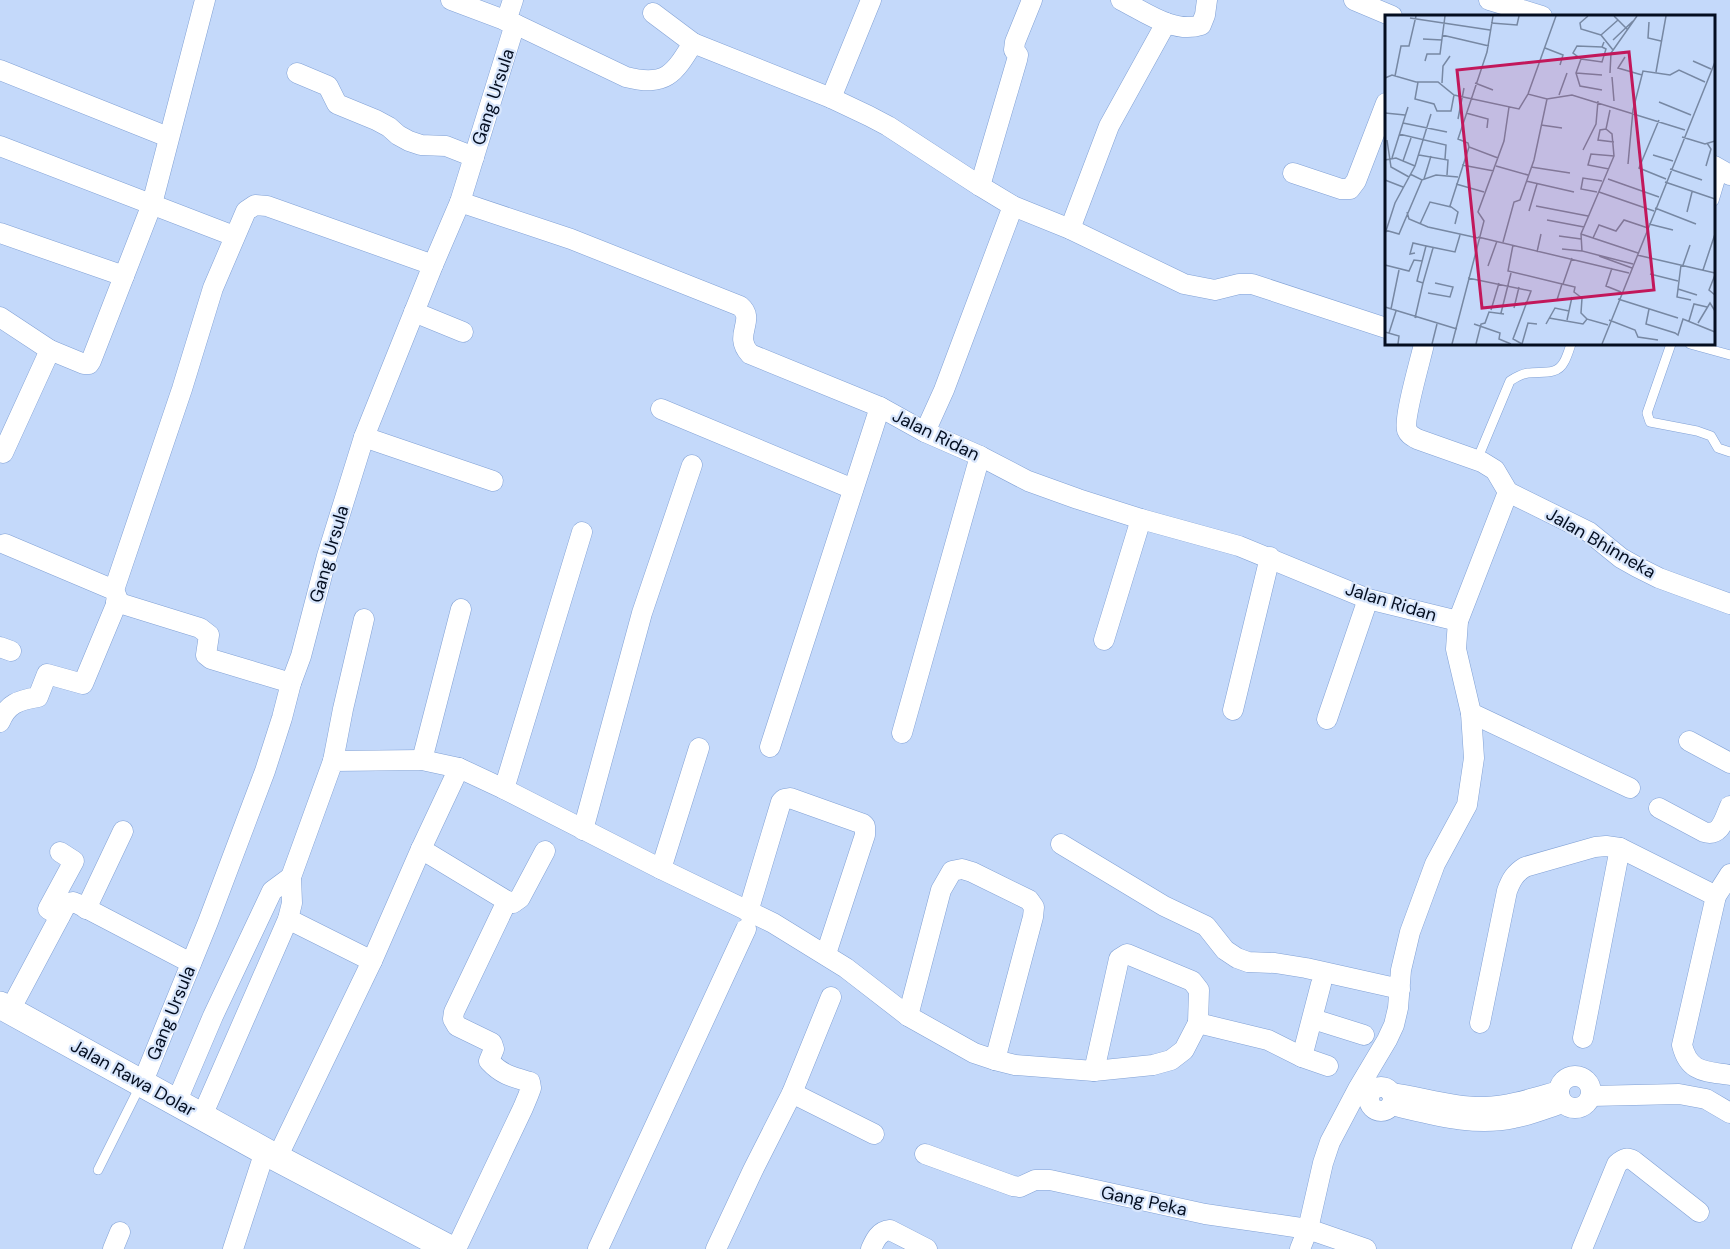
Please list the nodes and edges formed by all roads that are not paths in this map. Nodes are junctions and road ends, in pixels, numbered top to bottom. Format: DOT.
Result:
graph roads {
  1 [pos="205,0"];
  2 [pos="451,0"];
  3 [pos="513,0"];
  4 [pos="871,0"];
  5 [pos="1032,0"];
  6 [pos="1121,0"];
  7 [pos="1208,0"];
  8 [pos="1354,0"];
  9 [pos="1490,0"];
  10 [pos="1538,12"];
  11 [pos="653,13"];
  12 [pos="1390,15"];
  13 [pos="511,22"];
  14 [pos="1166,23"];
  15 [pos="693,43"];
  16 [pos="0,70"];
  17 [pos="297,73"];
  18 [pos="831,98"];
  19 [pos="1385,106"];
  20 [pos="168,137"];
  21 [pos="0,146"];
  22 [pos="474,157"];
  23 [pos="1722,171"];
  24 [pos="1293,173"];
  25 [pos="980,186"];
  26 [pos="1715,194"];
  27 [pos="460,202"];
  28 [pos="152,204"];
  29 [pos="1013,206"];
  30 [pos="1070,229"];
  31 [pos="0,233"];
  32 [pos="234,236"];
  33 [pos="433,265"];
  34 [pos="124,276"];
  35 [pos="414,312"];
  36 [pos="0,317"];
  37 [pos="1385,328"];
  38 [pos="463,332"];
  39 [pos="1424,345"];
  40 [pos="1571,345"];
  41 [pos="1671,345"];
  42 [pos="1694,345"];
  43 [pos="50,350"];
  44 [pos="1730,355"];
  45 [pos="880,407"];
  46 [pos="661,409"];
  47 [pos="925,432"];
  48 [pos="364,437"];
  49 [pos="1730,452"];
  50 [pos="3,453"];
  51 [pos="980,456"];
  52 [pos="1477,460"];
  53 [pos="692,465"];
  54 [pos="493,481"];
  55 [pos="853,489"];
  56 [pos="1508,492"];
  57 [pos="1141,519"];
  58 [pos="582,532"];
  59 [pos="5,544"];
  60 [pos="1270,557"];
  61 [pos="115,596"];
  62 [pos="1368,598"];
  63 [pos="1730,604"];
  64 [pos="461,609"];
  65 [pos="364,619"];
  66 [pos="1458,621"];
  67 [pos="1104,640"];
  68 [pos="291,683"];
  69 [pos="1233,710"];
  70 [pos="1471,713"];
  71 [pos="1327,719"];
  72 [pos="0,722"];
  73 [pos="902,733"];
  74 [pos="1689,741"];
  75 [pos="770,747"];
  76 [pos="699,748"];
  77 [pos="422,760"];
  78 [pos="333,761"];
  79 [pos="1730,763"];
  80 [pos="459,768"];
  81 [pos="1630,788"];
  82 [pos="504,789"];
  83 [pos="1730,806"];
  84 [pos="1659,808"];
  85 [pos="583,830"];
  86 [pos="123,831"];
  87 [pos="1061,844"];
  88 [pos="1620,848"];
  89 [pos="421,849"];
  90 [pos="545,851"];
  91 [pos="60,852"];
  92 [pos="661,870"];
  93 [pos="1730,874"];
  94 [pos="291,877"];
  95 [pos="1716,896"];
  96 [pos="507,901"];
  97 [pos="86,909"];
  98 [pos="60,916"];
  99 [pos="288,919"];
  100 [pos="747,921"];
  101 [pos="826,954"];
  102 [pos="372,961"];
  103 [pos="191,963"];
  104 [pos="1321,984"];
  105 [pos="1400,989"];
  106 [pos="831,998"];
  107 [pos="5,1008"];
  108 [pos="908,1016"];
  109 [pos="1313,1019"];
  110 [pos="1198,1023"];
  111 [pos="1480,1023"];
  112 [pos="1364,1035"];
  113 [pos="1583,1038"];
  114 [pos="1302,1057"];
  115 [pos="995,1060"];
  116 [pos="1328,1066"];
  117 [pos="1094,1071"];
  118 [pos="1730,1075"];
  119 [pos="142,1084"];
  120 [pos="1365,1090"];
  121 [pos="792,1093"];
  122 [pos="1591,1096"];
  123 [pos="1561,1097"];
  124 [pos="176,1103"];
  125 [pos="1730,1113"];
  126 [pos="201,1116"];
  127 [pos="874,1134"];
  128 [pos="925,1154"];
  129 [pos="272,1155"];
  130 [pos="98,1170"];
  131 [pos="1699,1212"];
  132 [pos="1308,1229"];
  133 [pos="420,1242"];
  134 [pos="233,1249"];
  135 [pos="450,1249"];
  136 [pos="456,1249"];
  137 [pos="598,1249"];
  138 [pos="716,1249"];
  139 [pos="871,1249"];
  140 [pos="927,1249"];
  141 [pos="1300,1249"];
  142 [pos="1366,1249"];
  143 [pos="1582,1249"];
  1 -- 20 [label="street"];
  2 -- 13 [label="street"];
  3 -- 13 [label="street, Gang Ursula"];
  4 -- 18 [label="street"];
  5 -- 25 [label="street"];
  6 -- 14 [label="street"];
  7 -- 14 [label="street"];
  8 -- 12 [label="street"];
  9 -- 10 [label="street"];
  11 -- 15 [label="street"];
  13 -- 15 [label="street"];
  13 -- 22 [label="street, Gang Ursula"];
  14 -- 30 [label="street"];
  15 -- 18 [label="street"];
  16 -- 20 [label="street"];
  17 -- 22 [label="street"];
  18 -- 25 [label="street"];
  19 -- 24 [label="street"];
  20 -- 28 [label="street"];
  21 -- 28 [label="street"];
  22 -- 27 [label="street, Gang Ursula"];
  23 -- 26 [label="lane"];
  25 -- 29 [label="street"];
  27 -- 33 [label="street, Gang Ursula"];
  27 -- 45 [label="street, Jalan Ridan"];
  28 -- 32 [label="street"];
  28 -- 34 [label="street"];
  29 -- 30 [label="street"];
  29 -- 47 [label="street"];
  30 -- 37 [label="street"];
  31 -- 34 [label="street"];
  32 -- 33 [label="street"];
  32 -- 61 [label="street"];
  33 -- 35 [label="street, Gang Ursula"];
  34 -- 43 [label="street"];
  35 -- 38 [label="street"];
  35 -- 48 [label="street, Gang Ursula"];
  36 -- 43 [label="street"];
  39 -- 52 [label="street"];
  40 -- 52 [label="lane"];
  41 -- 49 [label="lane"];
  42 -- 44 [label="lane"];
  43 -- 50 [label="street"];
  45 -- 47 [label="street, Jalan Ridan"];
  45 -- 55 [label="street"];
  46 -- 55 [label="street"];
  47 -- 51 [label="street, Jalan Ridan"];
  48 -- 54 [label="street"];
  48 -- 68 [label="street, Gang Ursula"];
  51 -- 57 [label="street, Jalan Ridan"];
  51 -- 73 [label="street"];
  52 -- 56 [label="street"];
  53 -- 85 [label="street"];
  55 -- 75 [label="street"];
  56 -- 63 [label="street, Jalan Bhinneka"];
  56 -- 66 [label="street"];
  57 -- 60 [label="street, Jalan Ridan"];
  57 -- 67 [label="street"];
  58 -- 82 [label="street"];
  59 -- 61 [label="street"];
  60 -- 62 [label="street, Jalan Ridan"];
  60 -- 69 [label="street"];
  61 -- 68 [label="street"];
  61 -- 72 [label="street"];
  62 -- 66 [label="street, Jalan Ridan"];
  62 -- 71 [label="street"];
  64 -- 77 [label="street"];
  65 -- 78 [label="street"];
  66 -- 70 [label="street"];
  68 -- 103 [label="street, Gang Ursula"];
  70 -- 81 [label="street"];
  70 -- 105 [label="street"];
  74 -- 79 [label="street"];
  76 -- 92 [label="street"];
  77 -- 78 [label="street"];
  77 -- 80 [label="street"];
  78 -- 94 [label="street"];
  80 -- 82 [label="street"];
  80 -- 89 [label="street"];
  82 -- 85 [label="street"];
  83 -- 84 [label="street"];
  85 -- 92 [label="street"];
  86 -- 97 [label="street"];
  87 -- 105 [label="street"];
  88 -- 95 [label="street"];
  88 -- 111 [label="street"];
  88 -- 113 [label="street"];
  89 -- 96 [label="street"];
  89 -- 102 [label="street"];
  90 -- 96 [label="street"];
  91 -- 98 [label="street"];
  92 -- 100 [label="street"];
  93 -- 95 [label="street"];
  94 -- 99 [label="street"];
  94 -- 124 [label="street"];
  95 -- 118 [label="street"];
  96 -- 136 [label="street"];
  97 -- 98 [label="street"];
  97 -- 103 [label="street"];
  98 -- 107 [label="street"];
  99 -- 102 [label="street"];
  99 -- 126 [label="street"];
  100 -- 101 [label="street"];
  100 -- 101 [label="street"];
  100 -- 137 [label="street"];
  101 -- 108 [label="street"];
  102 -- 129 [label="street"];
  103 -- 119 [label="street, Gang Ursula"];
  104 -- 109 [label="street"];
  105 -- 120 [label="street"];
  106 -- 121 [label="street"];
  107 -- 119 [label="street, Jalan Rawa Dolar"];
  108 -- 115 [label="street"];
  108 -- 115 [label="street"];
  109 -- 112 [label="street"];
  109 -- 114 [label="street"];
  110 -- 114 [label="street"];
  110 -- 117 [label="street"];
  110 -- 117 [label="street"];
  114 -- 116 [label="street"];
  115 -- 117 [label="street"];
  119 -- 124 [label="street, Jalan Rawa Dolar"];
  119 -- 130 [label="lane"];
  120 -- 123 [label="street"];
  120 -- 132 [label="street"];
  121 -- 127 [label="street"];
  121 -- 138 [label="street"];
  122 -- 123 [label="street"];
  122 -- 123 [label="street"];
  122 -- 125 [label="street"];
  124 -- 126 [label="street, Jalan Rawa Dolar"];
  126 -- 129 [label="street, Jalan Rawa Dolar"];
  128 -- 132 [label="street, Gang Peka"];
  129 -- 133 [label="street, Jalan Rawa Dolar"];
  129 -- 134 [label="street"];
  131 -- 143 [label="street"];
  132 -- 141 [label="street"];
  132 -- 142 [label="street, Gang Peka"];
  133 -- 135 [label="street, Jalan Rawa Dolar"];
  139 -- 140 [label="street"];
}
